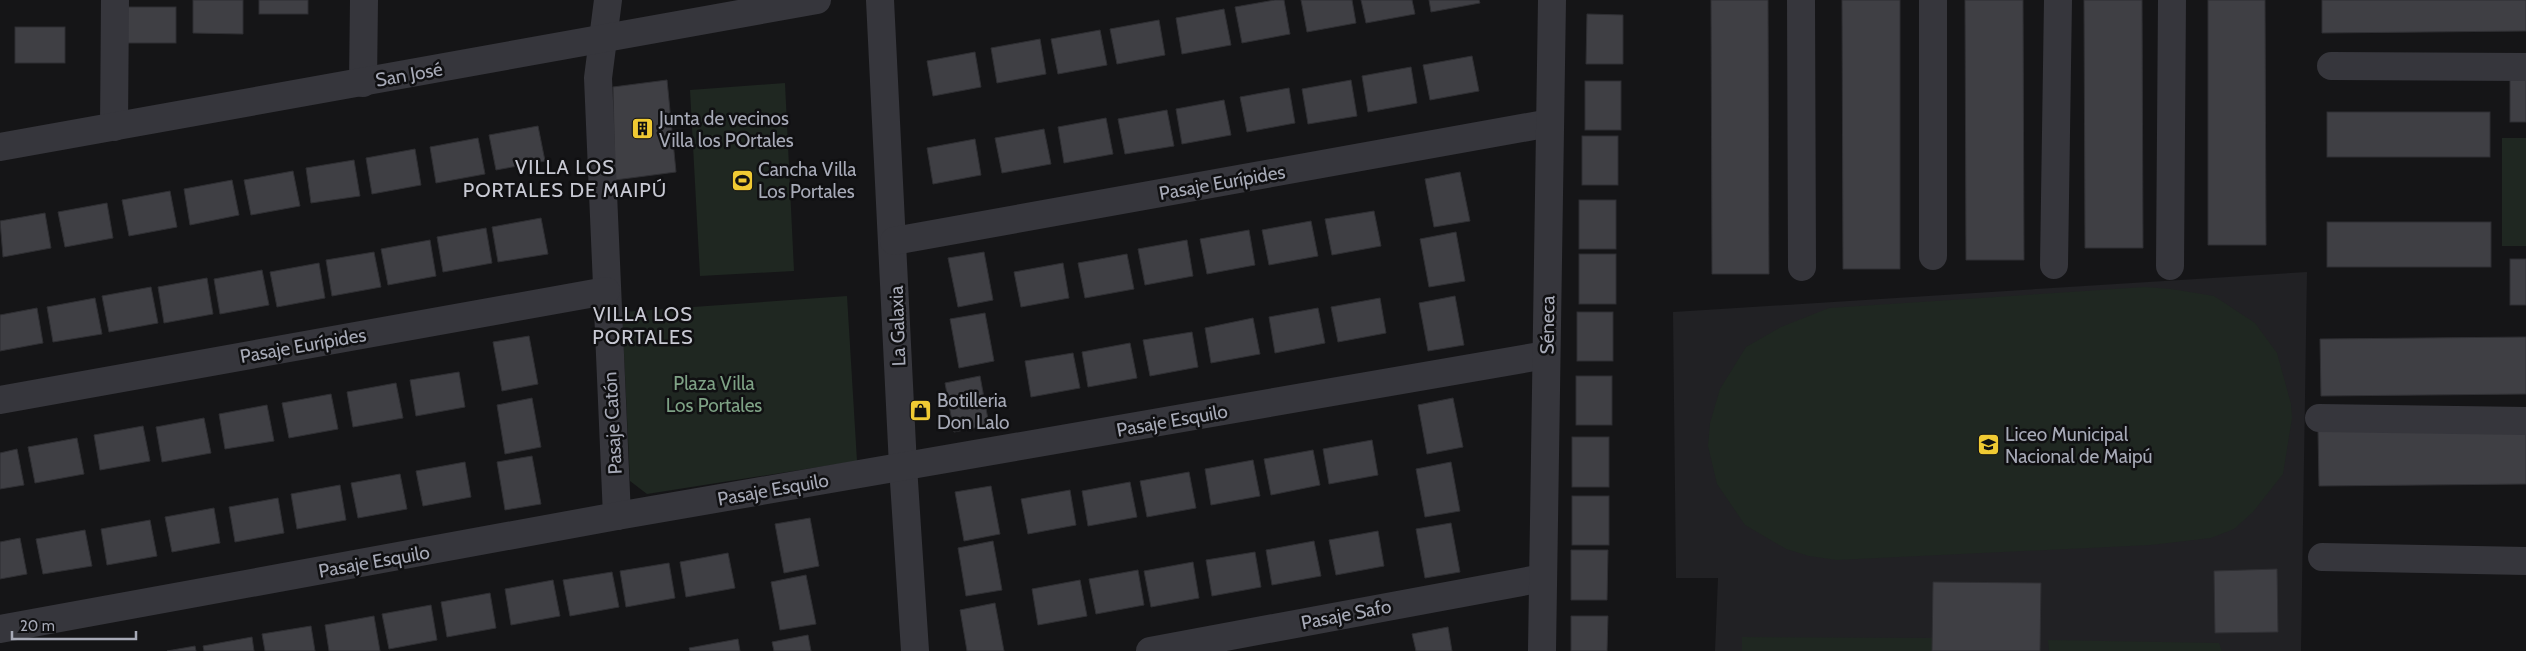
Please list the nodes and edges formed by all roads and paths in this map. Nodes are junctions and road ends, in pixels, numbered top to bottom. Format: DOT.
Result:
graph roads {
  1 [pos="115,0"];
  2 [pos="364,0"];
  3 [pos="608,0"];
  4 [pos="817,0"];
  5 [pos="880,0"];
  6 [pos="1552,0"];
  7 [pos="1801,0"];
  8 [pos="1933,0"];
  9 [pos="2058,0"];
  10 [pos="2172,0"];
  11 [pos="603,39"];
  12 [pos="2331,66"];
  13 [pos="2526,67"];
  14 [pos="363,83"];
  15 [pos="1550,123"];
  16 [pos="114,127"];
  17 [pos="0,147"];
  18 [pos="894,241"];
  19 [pos="1933,256"];
  20 [pos="2054,265"];
  21 [pos="2170,266"];
  22 [pos="1802,267"];
  23 [pos="606,291"];
  24 [pos="1546,355"];
  25 [pos="0,400"];
  26 [pos="2319,418"];
  27 [pos="2526,421"];
  28 [pos="903,466"];
  29 [pos="617,516"];
  30 [pos="2322,557"];
  31 [pos="2526,561"];
  32 [pos="1543,578"];
  33 [pos="0,630"];
  34 [pos="915,651"];
  35 [pos="1150,651"];
  36 [pos="1542,651"];
  1 -- 16 [label="street"];
  2 -- 14 [label="street"];
  3 -- 11 [label="street, Pasaje Catón"];
  4 -- 11 [label="street, San José"];
  5 -- 18 [label="street, La Galaxia"];
  6 -- 15 [label="street, Séneca"];
  7 -- 22 [label="street"];
  8 -- 19 [label="street"];
  9 -- 20 [label="street"];
  10 -- 21 [label="street"];
  11 -- 14 [label="street, San José"];
  11 -- 23 [label="street, Pasaje Catón"];
  12 -- 13 [label="street"];
  14 -- 16 [label="street, San José"];
  15 -- 18 [label="street, Pasaje Eurípides"];
  15 -- 24 [label="street, Séneca"];
  16 -- 17 [label="street, San José"];
  18 -- 28 [label="street, La Galaxia"];
  23 -- 25 [label="street, Pasaje Eurípides"];
  23 -- 29 [label="street, Pasaje Catón"];
  24 -- 28 [label="street, Pasaje Esquilo"];
  24 -- 32 [label="street, Séneca"];
  26 -- 27 [label="street"];
  28 -- 29 [label="street, Pasaje Esquilo"];
  28 -- 34 [label="street, La Galaxia"];
  29 -- 33 [label="street, Pasaje Esquilo"];
  30 -- 31 [label="street"];
  32 -- 35 [label="street, Pasaje Safo"];
  32 -- 36 [label="street, Séneca"];
}
